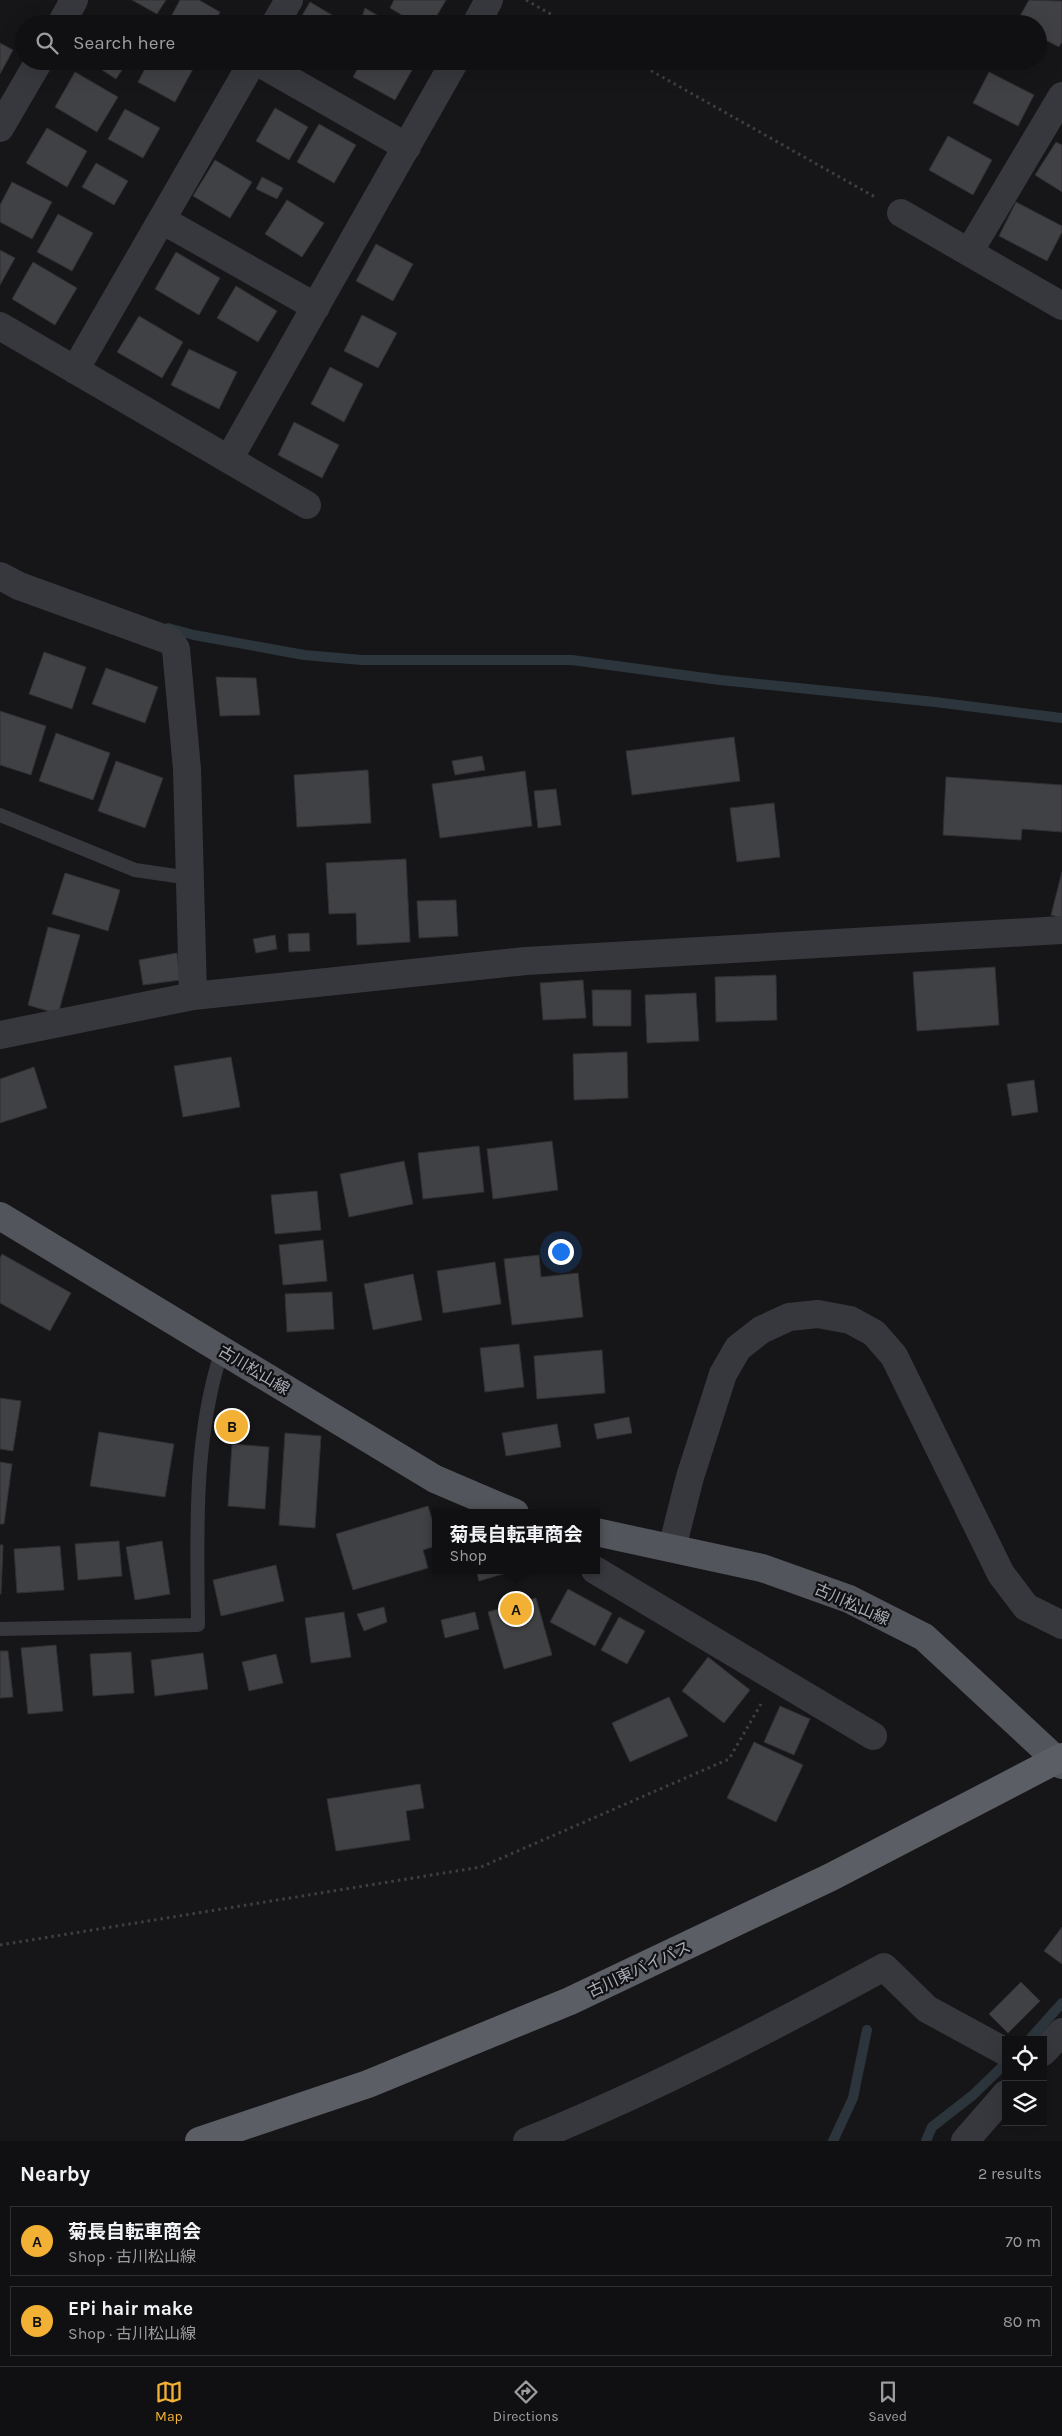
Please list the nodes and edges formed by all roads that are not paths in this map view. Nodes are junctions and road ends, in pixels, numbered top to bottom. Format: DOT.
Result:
graph roads {
  1 [pos="74,0"];
  2 [pos="289,0"];
  3 [pos="489,0"];
  4 [pos="65,15"];
  5 [pos="280,15"];
  6 [pos="481,15"];
  7 [pos="34,70"];
  8 [pos="250,70"];
  9 [pos="271,70"];
  10 [pos="449,70"];
  11 [pos="1062,96"];
  12 [pos="0,128"];
  13 [pos="406,146"];
  14 [pos="901,213"];
  15 [pos="162,220"];
  16 [pos="969,252"];
  17 [pos="1062,306"];
  18 [pos="316,307"];
  19 [pos="0,326"];
  20 [pos="75,370"];
  21 [pos="229,460"];
  22 [pos="308,505"];
  23 [pos="0,576"];
  24 [pos="0,815"];
  25 [pos="190,878"];
  26 [pos="1062,930"];
  27 [pos="193,996"];
  28 [pos="0,1035"];
  29 [pos="0,1216"];
  30 [pos="222,1350"];
  31 [pos="505,1509"];
  32 [pos="600,1533"];
  33 [pos="672,1548"];
  34 [pos="600,1573"];
  35 [pos="1062,1625"];
  36 [pos="0,1629"];
  37 [pos="873,1736"];
  38 [pos="1060,1760"];
  39 [pos="1062,2032"];
  40 [pos="1047,2048"];
  41 [pos="1002,2050"];
  42 [pos="1002,2099"];
  43 [pos="199,2141"];
  44 [pos="527,2141"];
  45 [pos="965,2141"];
  1 -- 4 [label="street"];
  2 -- 5 [label="street"];
  3 -- 6 [label="street"];
  7 -- 12 [label="street"];
  8 -- 15 [label="street"];
  9 -- 13 [label="street"];
  10 -- 13 [label="street"];
  11 -- 16 [label="street"];
  13 -- 18 [label="street"];
  14 -- 16 [label="street"];
  15 -- 18 [label="street"];
  15 -- 20 [label="street"];
  16 -- 17 [label="street"];
  18 -- 21 [label="street"];
  19 -- 20 [label="street"];
  20 -- 21 [label="street"];
  21 -- 22 [label="street"];
  23 -- 25 [label="street"];
  24 -- 25 [label="lane"];
  25 -- 27 [label="street"];
  26 -- 27 [label="street"];
  27 -- 28 [label="street"];
  29 -- 30 [label="main road, 古川松山線"];
  30 -- 31 [label="main road, 古川松山線"];
  30 -- 36 [label="lane"];
  32 -- 33 [label="main road, 古川松山線"];
  33 -- 35 [label="street"];
  33 -- 38 [label="main road, 古川松山線"];
  34 -- 37 [label="street"];
  38 -- 43 [label="highway, 古川東バイパス"];
  39 -- 40 [label="street"];
  41 -- 44 [label="street"];
  42 -- 45 [label="street"];
}
